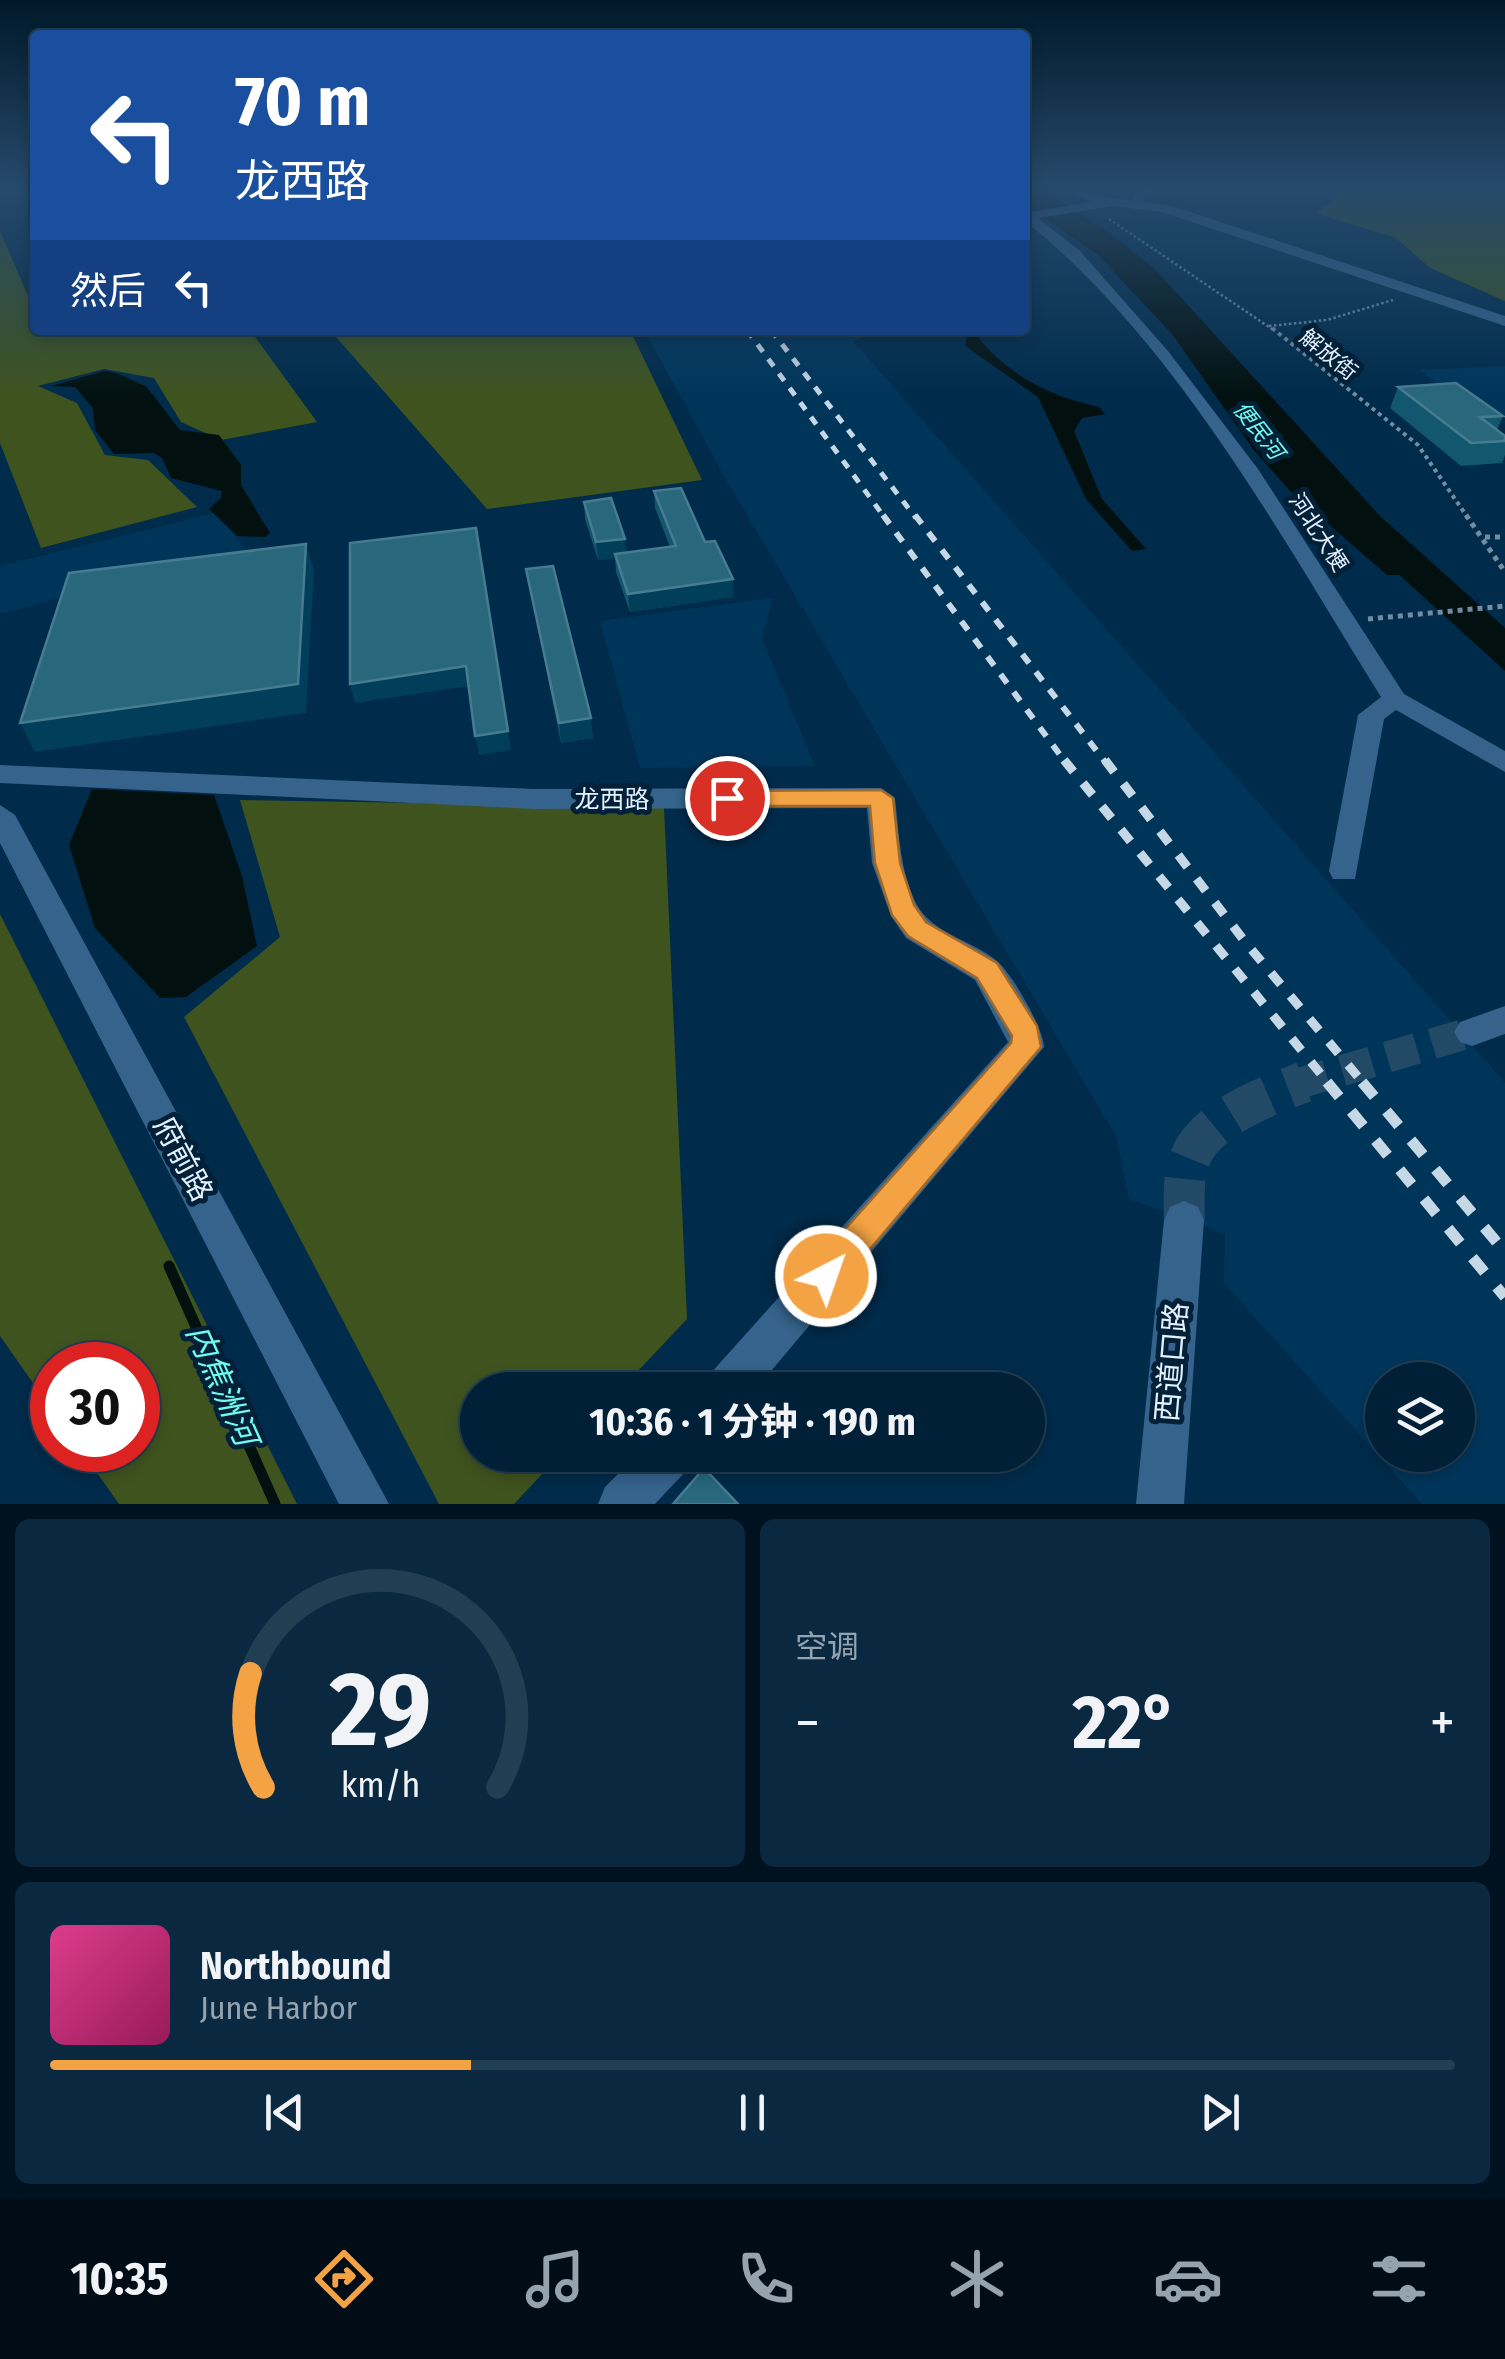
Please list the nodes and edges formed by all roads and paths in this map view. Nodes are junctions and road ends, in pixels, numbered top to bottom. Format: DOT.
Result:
graph roads {
  1 [pos="1077,256"];
  2 [pos="1160,256"];
  3 [pos="1308,256"];
  4 [pos="1418,291"];
  5 [pos="1505,320"];
  6 [pos="1270,326"];
  7 [pos="1505,536"];
  8 [pos="1485,537"];
  9 [pos="1505,572"];
  10 [pos="1505,606"];
  11 [pos="1344,620"];
  12 [pos="1395,699"];
  13 [pos="1505,763"];
  14 [pos="0,774"];
  15 [pos="0,815"];
  16 [pos="1344,871"];
  17 [pos="1505,1020"];
  18 [pos="1472,1032"];
  19 [pos="1184,1220"];
  20 [pos="742,1372"];
  21 [pos="653,1472"];
  22 [pos="365,1504"];
  23 [pos="622,1504"];
  24 [pos="1160,1504"];
  1 -- 11 [label="street, 河北大梗"];
  2 -- 6 [label="path, 解放街"];
  3 -- 4 [label="street"];
  4 -- 5 [label="street"];
  4 -- 6 [label="path"];
  6 -- 8 [label="path, 解放街"];
  7 -- 8 [label="path"];
  8 -- 9 [label="path, 解放街"];
  10 -- 11 [label="path"];
  11 -- 12 [label="street, 河北大梗"];
  12 -- 13 [label="street, 河北大梗"];
  12 -- 16 [label="street"];
  14 -- 20 [label="street, 龙西路"];
  15 -- 22 [label="street, 府前路"];
  17 -- 18 [label="street"];
  19 -- 24 [label="street, 西道口路"];
  21 -- 23 [label="street"];
}
